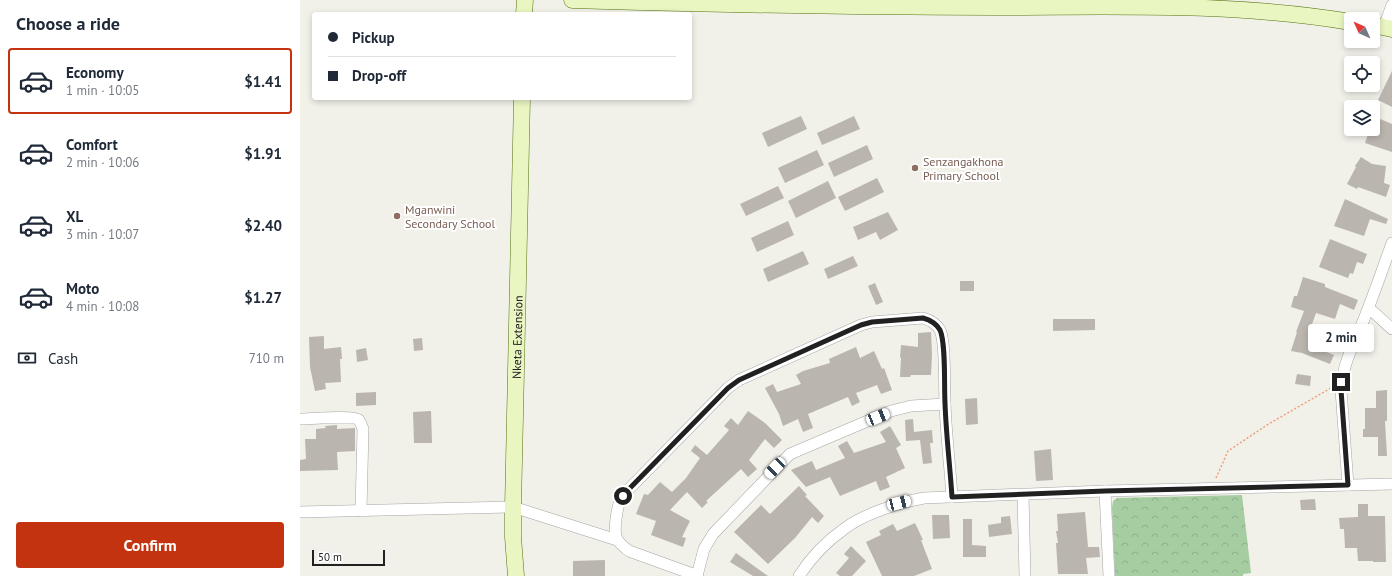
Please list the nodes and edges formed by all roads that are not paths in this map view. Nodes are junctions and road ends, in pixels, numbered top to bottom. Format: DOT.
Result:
graph roads {
  1 [pos="524,0"];
  2 [pos="572,0"];
  3 [pos="930,4"];
  4 [pos="1193,4"];
  5 [pos="1392,5"];
  6 [pos="524,12"];
  7 [pos="1344,21"];
  8 [pos="1383,27"];
  9 [pos="522,100"];
  10 [pos="1392,243"];
  11 [pos="1368,308"];
  12 [pos="1392,328"];
  13 [pos="945,404"];
  14 [pos="300,419"];
  15 [pos="1392,484"];
  16 [pos="1348,485"];
  17 [pos="1105,491"];
  18 [pos="1023,495"];
  19 [pos="952,497"];
  20 [pos="513,507"];
  21 [pos="361,511"];
  22 [pos="300,512"];
  23 [pos="617,540"];
  24 [pos="516,576"];
  25 [pos="697,576"];
  26 [pos="799,576"];
  27 [pos="1025,576"];
  28 [pos="1108,576"];
  1 -- 6 [label="street"];
  2 -- 3 [label="street"];
  3 -- 4 [label="street"];
  4 -- 7 [label="street"];
  5 -- 8 [label="street"];
  9 -- 20 [label="street, Nketa Extension"];
  10 -- 11 [label="street"];
  11 -- 12 [label="street"];
  11 -- 16 [label="street"];
  13 -- 19 [label="street"];
  13 -- 23 [label="street"];
  13 -- 25 [label="street"];
  14 -- 21 [label="street"];
  15 -- 16 [label="street"];
  16 -- 17 [label="street"];
  17 -- 18 [label="street"];
  17 -- 28 [label="street"];
  18 -- 19 [label="street"];
  18 -- 27 [label="street"];
  19 -- 26 [label="street"];
  20 -- 21 [label="street"];
  20 -- 23 [label="street"];
  20 -- 24 [label="street, Nketa Extension"];
  21 -- 22 [label="street"];
  23 -- 25 [label="street"];
}
